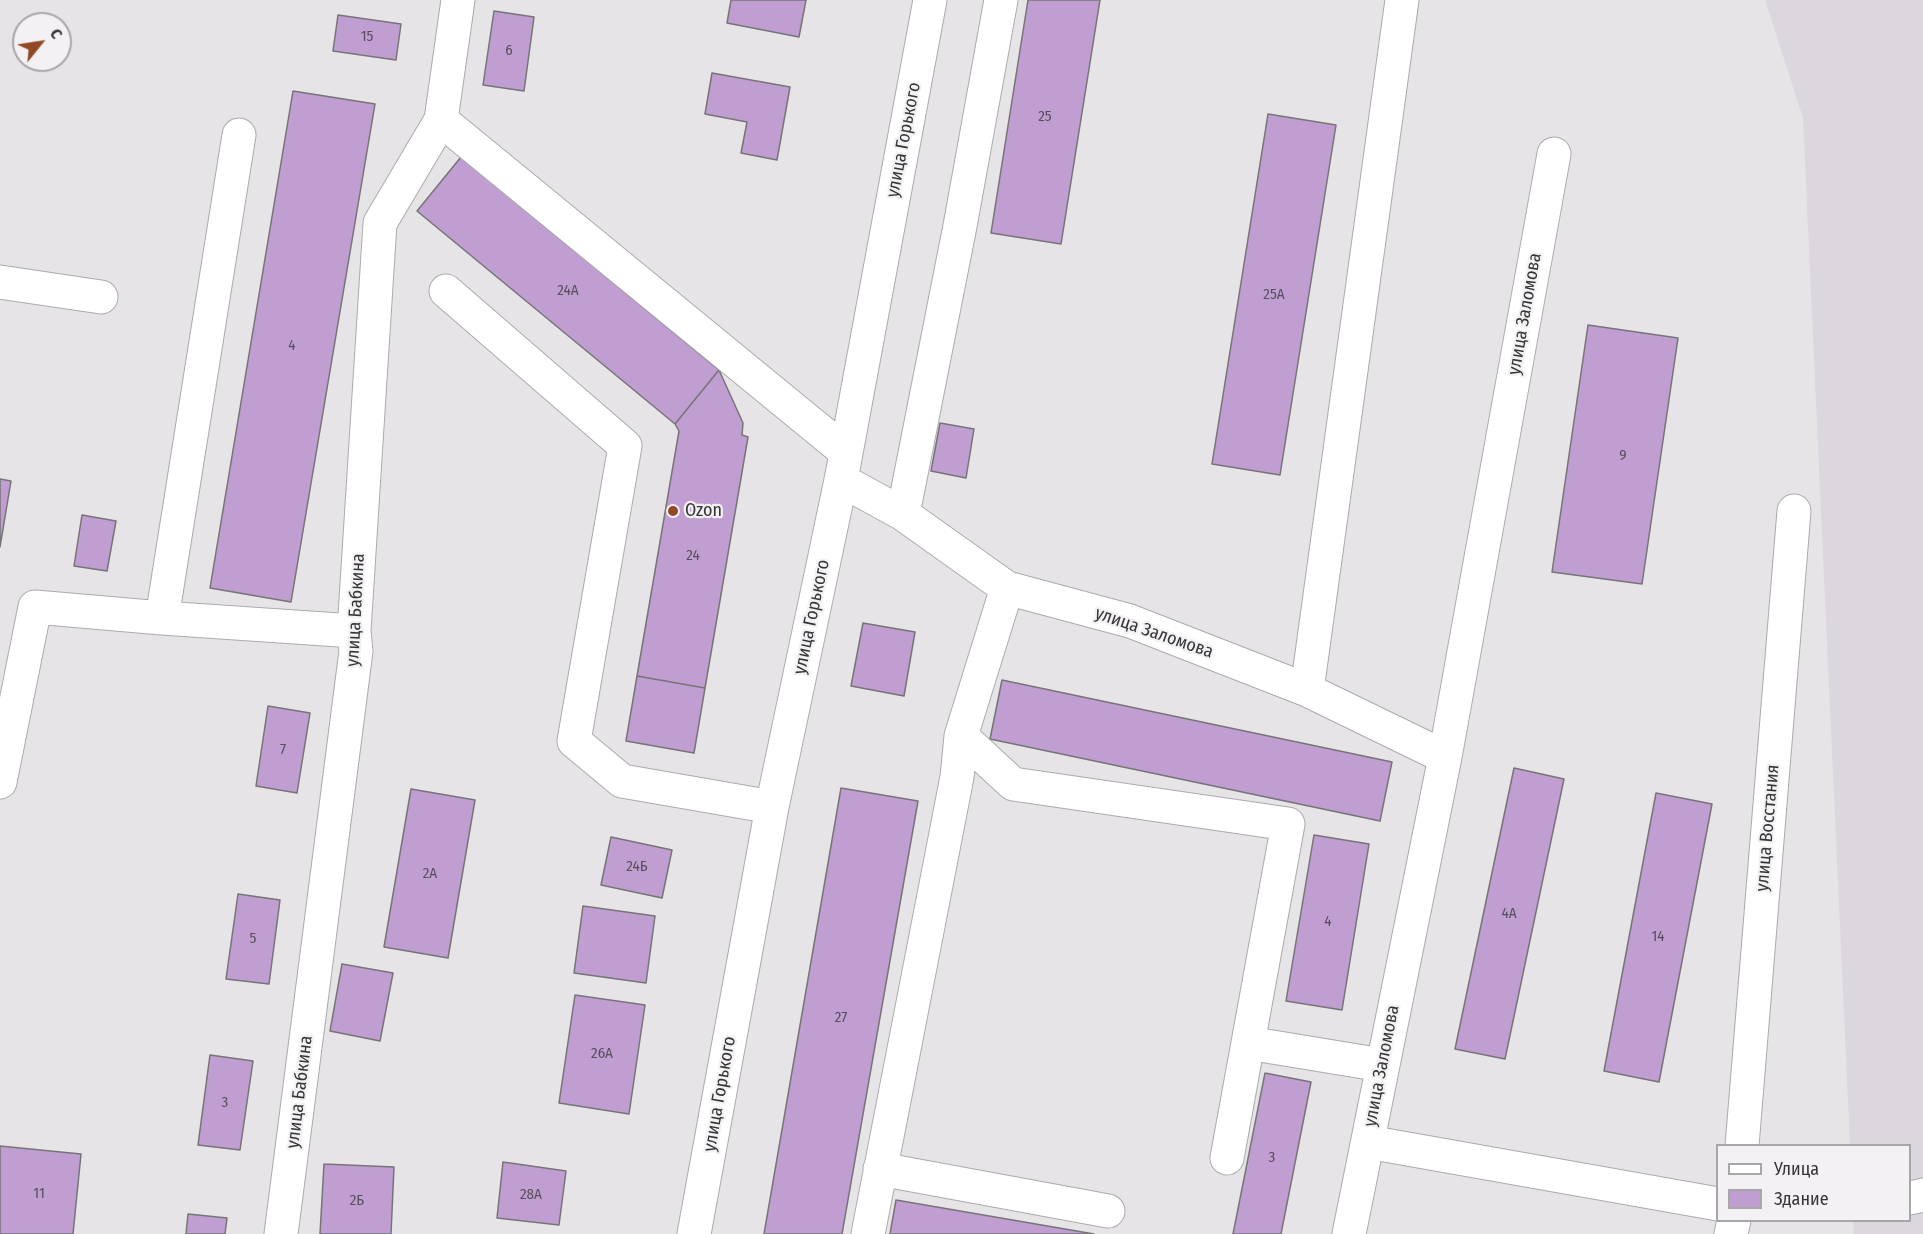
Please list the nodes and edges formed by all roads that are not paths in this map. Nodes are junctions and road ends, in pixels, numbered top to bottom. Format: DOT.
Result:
graph roads {
  1 [pos="458,0"];
  2 [pos="930,0"];
  3 [pos="1001,0"];
  4 [pos="1402,0"];
  5 [pos="441,120"];
  6 [pos="239,135"];
  7 [pos="1554,154"];
  8 [pos="0,282"];
  9 [pos="446,291"];
  10 [pos="101,297"];
  11 [pos="844,466"];
  12 [pos="1794,511"];
  13 [pos="903,514"];
  14 [pos="1007,588"];
  15 [pos="162,618"];
  16 [pos="354,631"];
  17 [pos="1308,690"];
  18 [pos="961,736"];
  19 [pos="1445,757"];
  20 [pos="0,782"];
  21 [pos="772,807"];
  22 [pos="1248,1043"];
  23 [pos="1382,1065"];
  24 [pos="1368,1142"];
  25 [pos="1742,1144"];
  26 [pos="1227,1158"];
  27 [pos="880,1169"];
  28 [pos="1716,1204"];
  29 [pos="1108,1211"];
  30 [pos="281,1234"];
  31 [pos="694,1234"];
  32 [pos="868,1234"];
  33 [pos="1349,1234"];
  1 -- 5 [label="street, улица Бабкина"];
  2 -- 11 [label="street, улица Горького"];
  3 -- 13 [label="street"];
  4 -- 17 [label="street"];
  5 -- 11 [label="street, улица Заломова"];
  5 -- 16 [label="street, улица Бабкина"];
  6 -- 15 [label="street"];
  7 -- 19 [label="street, улица Заломова"];
  8 -- 10 [label="street"];
  9 -- 21 [label="street"];
  11 -- 13 [label="street, улица Заломова"];
  11 -- 21 [label="street, улица Горького"];
  12 -- 25 [label="street, улица Восстания"];
  13 -- 14 [label="street, улица Заломова"];
  14 -- 17 [label="street, улица Заломова"];
  14 -- 18 [label="street"];
  15 -- 16 [label="street"];
  15 -- 20 [label="street"];
  16 -- 30 [label="street, улица Бабкина"];
  17 -- 19 [label="street, улица Заломова"];
  18 -- 22 [label="street"];
  18 -- 27 [label="street"];
  19 -- 23 [label="street, улица Заломова"];
  21 -- 31 [label="street, улица Горького"];
  22 -- 23 [label="street"];
  22 -- 26 [label="street"];
  23 -- 24 [label="street, улица Заломова"];
  24 -- 28 [label="street"];
  24 -- 33 [label="street, улица Заломова"];
  27 -- 29 [label="street"];
  27 -- 32 [label="street"];
}
